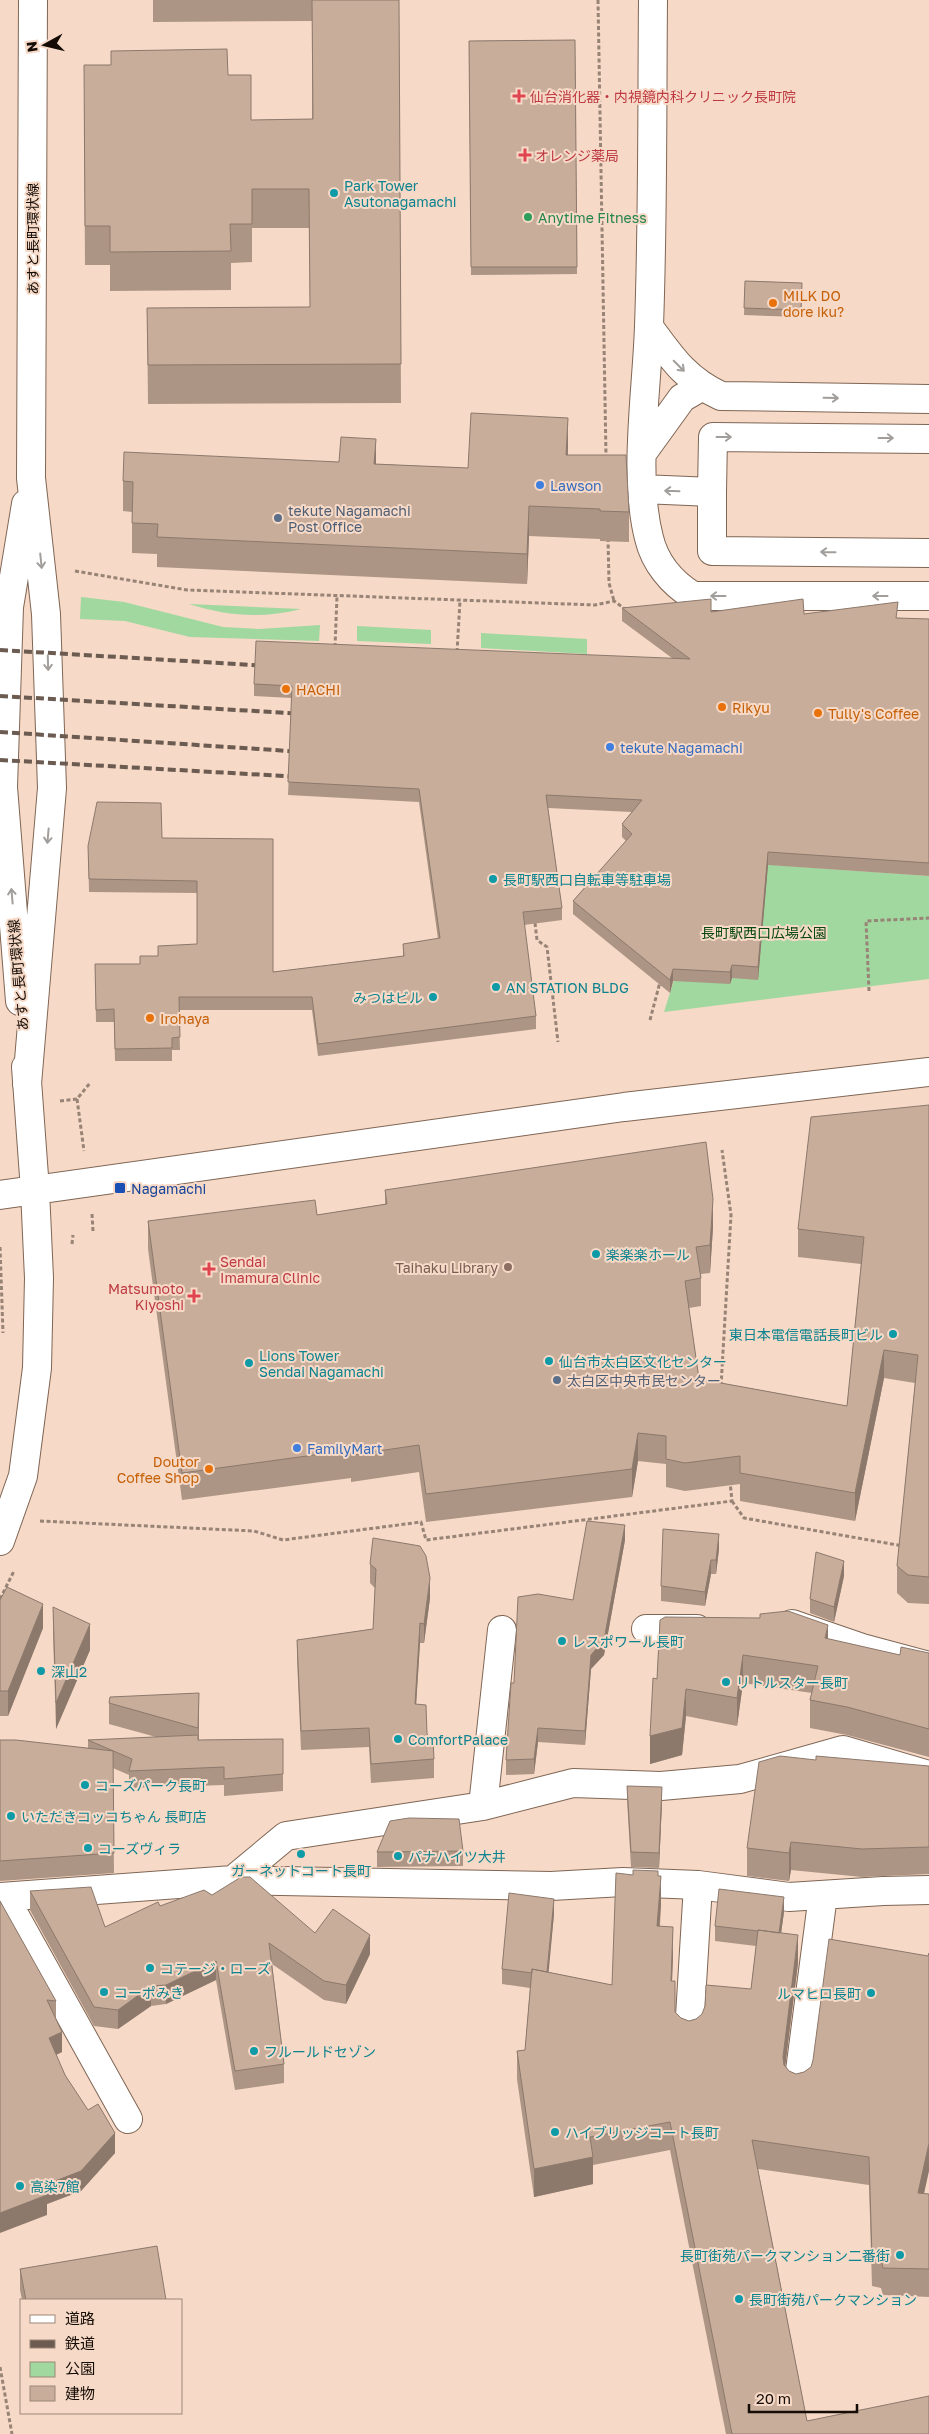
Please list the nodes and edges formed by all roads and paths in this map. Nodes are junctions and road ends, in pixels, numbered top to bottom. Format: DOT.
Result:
graph roads {
  1 [pos="33,0"];
  2 [pos="598,0"];
  3 [pos="653,0"];
  4 [pos="649,327"];
  5 [pos="701,387"];
  6 [pos="929,399"];
  7 [pos="929,439"];
  8 [pos="643,452"];
  9 [pos="606,459"];
  10 [pos="31,478"];
  11 [pos="642,490"];
  12 [pos="712,492"];
  13 [pos="608,536"];
  14 [pos="929,553"];
  15 [pos="75,571"];
  16 [pos="337,596"];
  17 [pos="929,596"];
  18 [pos="460,601"];
  19 [pos="614,601"];
  20 [pos="4,606"];
  21 [pos="628,612"];
  22 [pos="46,614"];
  23 [pos="334,648"];
  24 [pos="457,653"];
  25 [pos="2,787"];
  26 [pos="929,918"];
  27 [pos="536,923"];
  28 [pos="662,974"];
  29 [pos="869,991"];
  30 [pos="650,1020"];
  31 [pos="558,1042"];
  32 [pos="929,1072"];
  33 [pos="27,1084"];
  34 [pos="722,1150"];
  35 [pos="35,1190"];
  36 [pos="0,1195"];
  37 [pos="720,1394"];
  38 [pos="729,1474"];
  39 [pos="732,1501"];
  40 [pos="37,1521"];
  41 [pos="0,1540"];
  42 [pos="910,1547"];
  43 [pos="772,1625"];
  44 [pos="646,1629"];
  45 [pos="725,1629"];
  46 [pos="502,1630"];
  47 [pos="929,1666"];
  48 [pos="929,1775"];
  49 [pos="484,1806"];
  50 [pos="233,1880"];
  51 [pos="698,1885"];
  52 [pos="929,1890"];
  53 [pos="823,1895"];
  54 [pos="2,1897"];
  55 [pos="689,2033"];
  56 [pos="798,2086"];
  57 [pos="128,2118"];
  58 [pos="0,2367"];
  59 [pos="12,2434"];
  1 -- 10 [label="street, あすと長町環状線"];
  2 -- 9 [label="path"];
  3 -- 4 [label="street"];
  4 -- 5 [label="street, one-way"];
  4 -- 8 [label="street"];
  5 -- 6 [label="street, one-way"];
  5 -- 8 [label="street"];
  12 -- 7 [label="street, one-way"];
  8 -- 11 [label="street"];
  10 -- 20 [label="street, あすと長町環状線"];
  10 -- 22 [label="street, あすと長町環状線, one-way"];
  12 -- 11 [label="street, one-way"];
  17 -- 11 [label="street, one-way"];
  14 -- 12 [label="street, one-way"];
  13 -- 19 [label="path"];
  15 -- 16 [label="path"];
  16 -- 18 [label="path"];
  16 -- 23 [label="path"];
  18 -- 19 [label="path"];
  18 -- 24 [label="path"];
  19 -- 21 [label="path"];
  20 -- 22 [label="street"];
  20 -- 25 [label="street, あすと長町環状線"];
  22 -- 33 [label="street, あすと長町環状線, one-way"];
  33 -- 25 [label="street, あすと長町環状線, one-way"];
  26 -- 29 [label="path"];
  27 -- 31 [label="path"];
  28 -- 30 [label="path"];
  32 -- 35 [label="street"];
  33 -- 35 [label="street, あすと長町環状線"];
  34 -- 37 [label="path"];
  35 -- 36 [label="street"];
  35 -- 41 [label="street, あすと長町環状線"];
  38 -- 39 [label="path"];
  39 -- 40 [label="path"];
  39 -- 42 [label="path"];
  43 -- 47 [label="street"];
  44 -- 45 [label="street"];
  46 -- 49 [label="street"];
  48 -- 49 [label="street"];
  49 -- 50 [label="street"];
  50 -- 51 [label="street"];
  50 -- 54 [label="street"];
  51 -- 53 [label="street"];
  51 -- 55 [label="street"];
  52 -- 53 [label="street"];
  53 -- 56 [label="street"];
  54 -- 57 [label="street"];
  58 -- 59 [label="path"];
}
